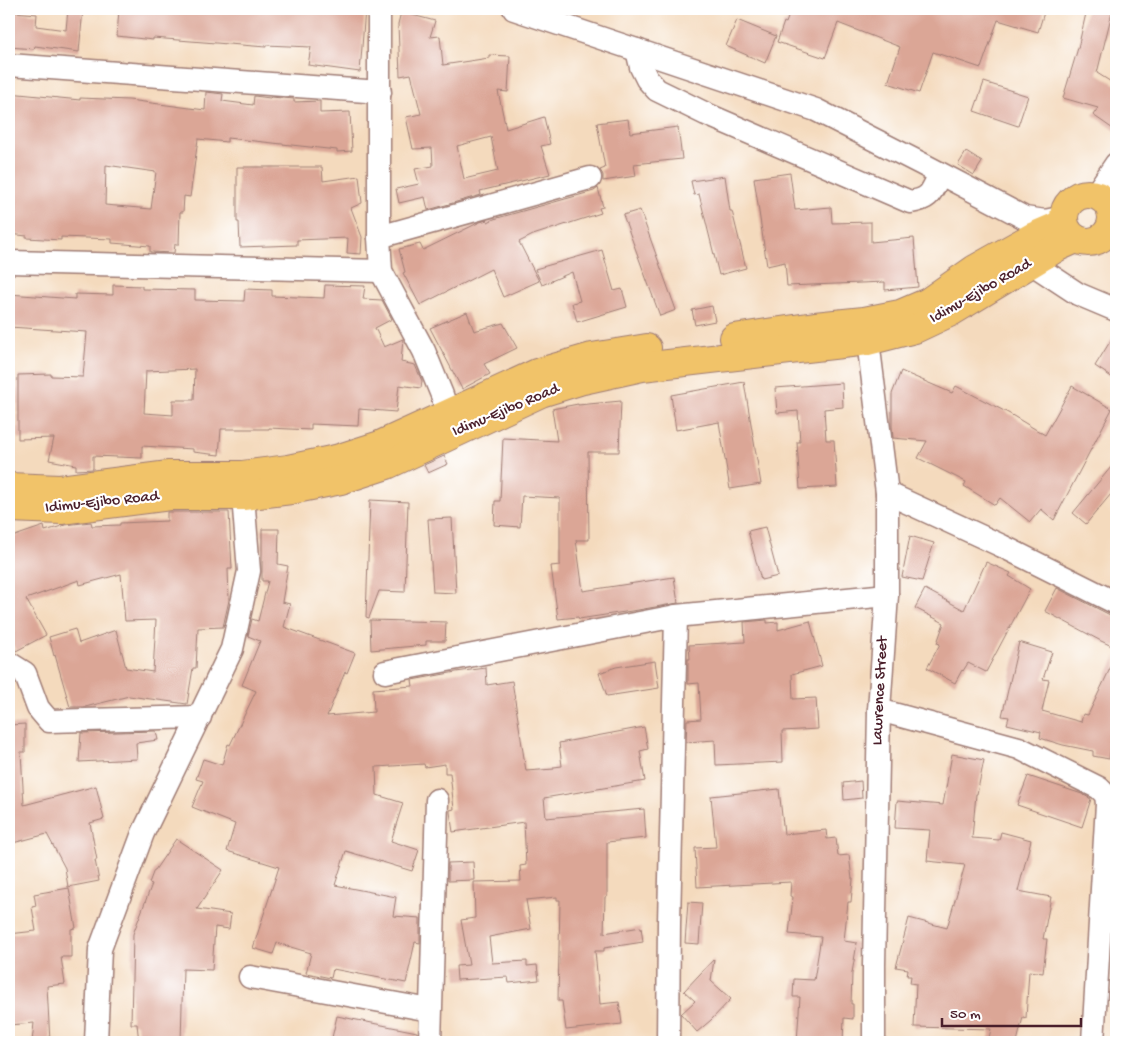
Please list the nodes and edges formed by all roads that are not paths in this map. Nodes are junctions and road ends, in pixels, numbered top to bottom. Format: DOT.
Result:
graph roads {
  1 [pos="379,9"];
  2 [pos="514,9"];
  3 [pos="637,50"];
  4 [pos="9,65"];
  5 [pos="380,92"];
  6 [pos="1116,164"];
  7 [pos="940,174"];
  8 [pos="590,178"];
  9 [pos="1106,204"];
  10 [pos="1084,232"];
  11 [pos="379,237"];
  12 [pos="9,262"];
  13 [pos="1032,263"];
  14 [pos="381,272"];
  15 [pos="1116,310"];
  16 [pos="868,341"];
  17 [pos="448,414"];
  18 [pos="9,488"];
  19 [pos="887,494"];
  20 [pos="243,496"];
  21 [pos="9,508"];
  22 [pos="887,595"];
  23 [pos="1116,604"];
  24 [pos="676,616"];
  25 [pos="9,663"];
  26 [pos="385,672"];
  27 [pos="879,710"];
  28 [pos="200,717"];
  29 [pos="437,800"];
  30 [pos="250,977"];
  31 [pos="430,1010"];
  32 [pos="96,1042"];
  33 [pos="430,1042"];
  34 [pos="668,1042"];
  35 [pos="874,1042"];
  36 [pos="1093,1042"];
  1 -- 5 [label="street"];
  2 -- 3 [label="street"];
  3 -- 7 [label="street"];
  3 -- 7 [label="street"];
  4 -- 5 [label="street"];
  5 -- 11 [label="street"];
  6 -- 9 [label="street"];
  7 -- 10 [label="street"];
  8 -- 11 [label="street"];
  9 -- 10 [label="main road"];
  9 -- 10 [label="main road"];
  10 -- 13 [label="main road, Idimu-Ejibo Road"];
  10 -- 17 [label="main road, Idimu-Ejibo Road"];
  11 -- 14 [label="street"];
  12 -- 14 [label="street"];
  13 -- 15 [label="street"];
  13 -- 16 [label="main road, Idimu-Ejibo Road"];
  14 -- 17 [label="street"];
  16 -- 19 [label="street, Lawrence Street"];
  16 -- 20 [label="main road, Idimu-Ejibo Road"];
  17 -- 18 [label="main road, Idimu-Ejibo Road"];
  19 -- 22 [label="street, Lawrence Street"];
  19 -- 23 [label="street"];
  20 -- 21 [label="main road, Idimu-Ejibo Road"];
  20 -- 28 [label="street"];
  22 -- 24 [label="street"];
  22 -- 27 [label="street, Lawrence Street"];
  24 -- 26 [label="street"];
  24 -- 34 [label="street"];
  25 -- 28 [label="street"];
  27 -- 35 [label="street, Lawrence Street"];
  27 -- 36 [label="street"];
  28 -- 32 [label="street"];
  29 -- 31 [label="street"];
  30 -- 31 [label="street"];
  31 -- 33 [label="street"];
}
